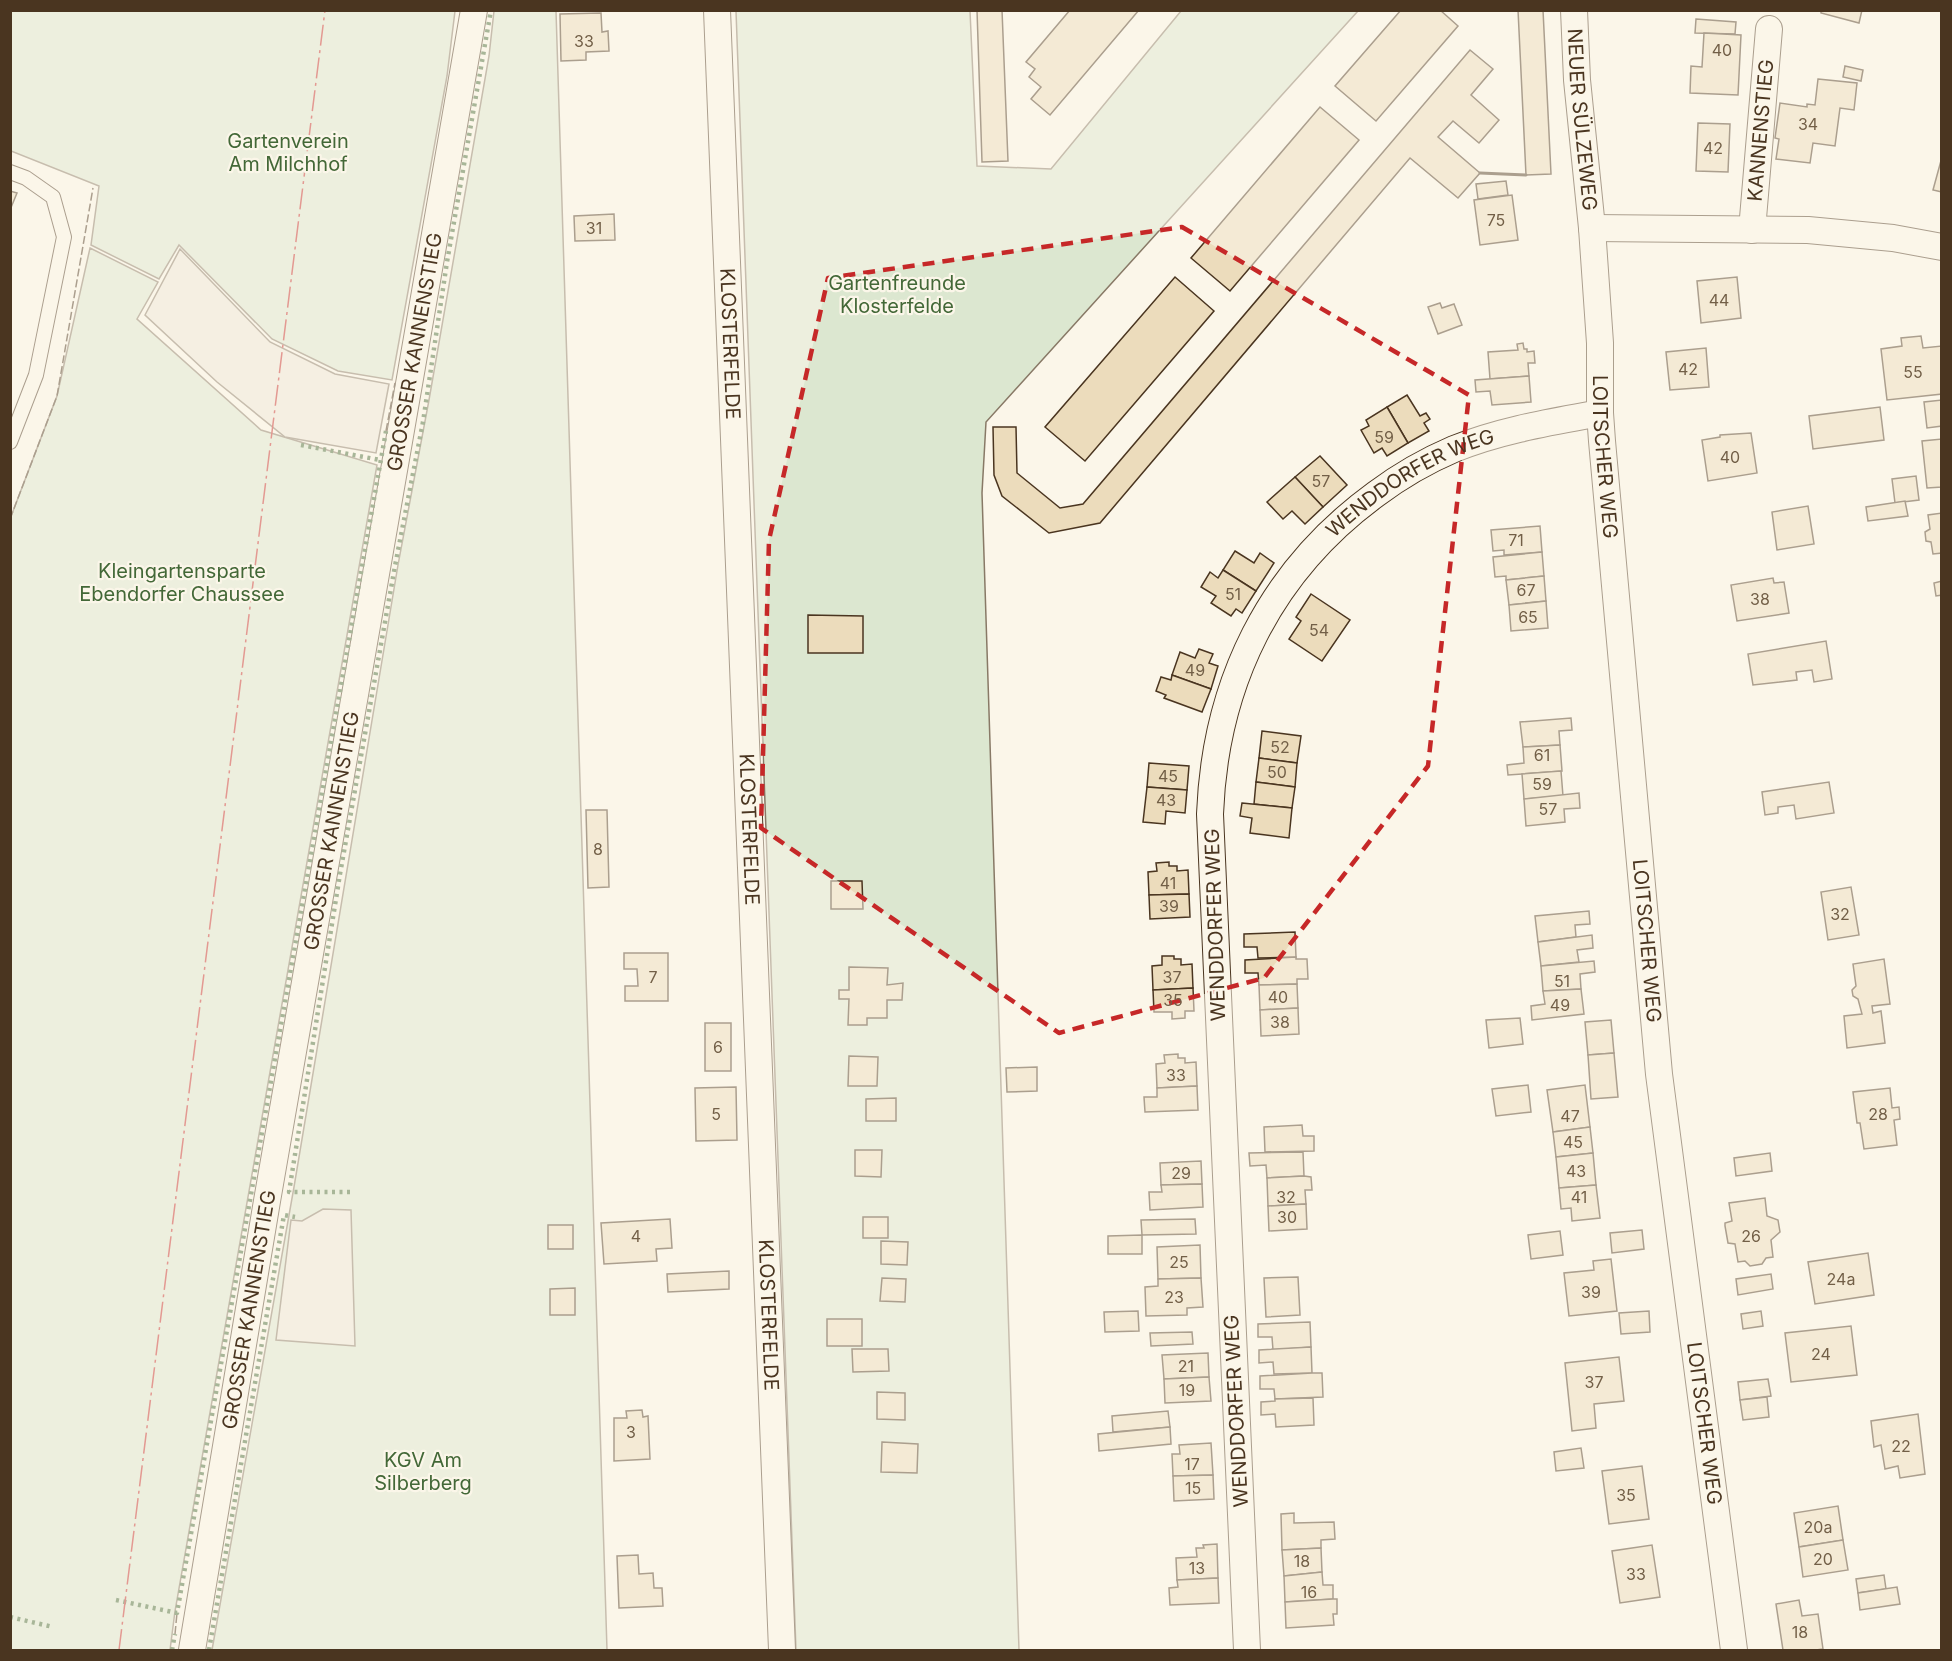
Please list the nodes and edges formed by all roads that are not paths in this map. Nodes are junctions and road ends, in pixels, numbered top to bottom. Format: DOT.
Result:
graph roads {
  1 [pos="474,10"];
  2 [pos="717,10"];
  3 [pos="1574,10"];
  4 [pos="1769,29"];
  5 [pos="10,172"];
  6 [pos="1592,228"];
  7 [pos="1752,230"];
  8 [pos="1941,247"];
  9 [pos="1600,413"];
  10 [pos="10,442"];
  11 [pos="192,1650"];
  12 [pos="782,1650"];
  13 [pos="1247,1650"];
  14 [pos="1734,1650"];
  1 -- 11 [label="street, GROSSER KANNENSTIEG"];
  2 -- 12 [label="street, KLOSTERFELDE"];
  3 -- 6 [label="street, NEUER SÜLZEWEG"];
  4 -- 7 [label="street, KANNENSTIEG"];
  5 -- 10 [label="lane"];
  6 -- 7 [label="street, KANNENSTIEG"];
  6 -- 9 [label="street, LOITSCHER WEG"];
  7 -- 8 [label="street, KANNENSTIEG"];
  9 -- 13 [label="street, WENDDORFER WEG"];
  9 -- 14 [label="street, LOITSCHER WEG"];
}
